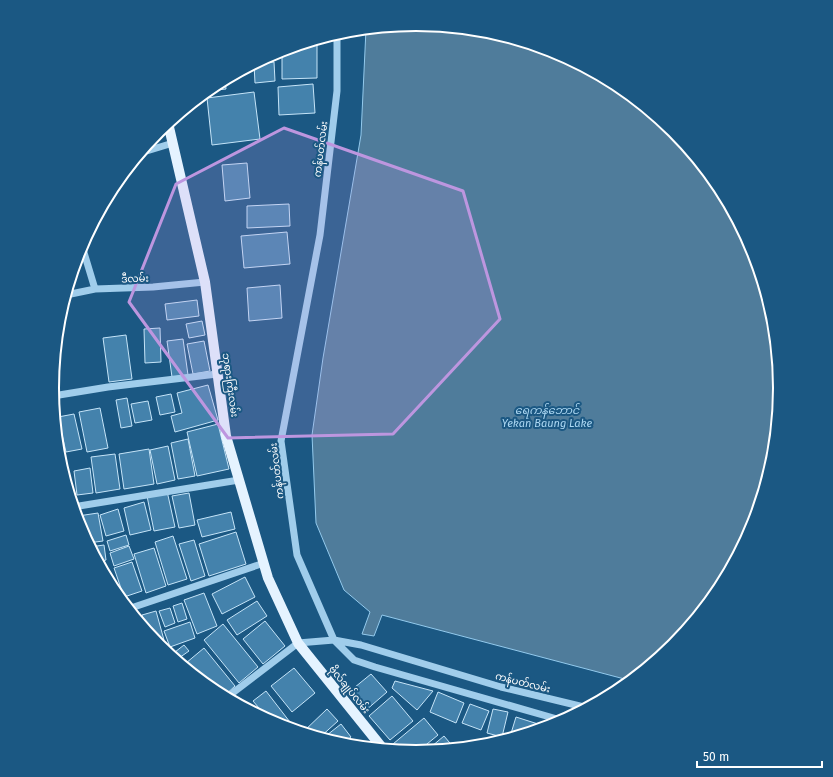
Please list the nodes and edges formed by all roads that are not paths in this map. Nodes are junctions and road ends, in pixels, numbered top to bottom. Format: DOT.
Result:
graph roads {
  1 [pos="337,40"];
  2 [pos="170,130"];
  3 [pos="173,143"];
  4 [pos="150,151"];
  5 [pos="85,255"];
  6 [pos="205,282"];
  7 [pos="95,289"];
  8 [pos="72,294"];
  9 [pos="217,374"];
  10 [pos="59,395"];
  11 [pos="239,480"];
  12 [pos="79,506"];
  13 [pos="264,563"];
  14 [pos="134,607"];
  15 [pos="334,640"];
  16 [pos="298,643"];
  17 [pos="231,694"];
  18 [pos="580,706"];
  19 [pos="555,718"];
  20 [pos="379,744"];
  1 -- 15 [label="street, ကန်ပတ်လမ်း"];
  2 -- 3 [label="main road, ဘုရားကြီးလမ်း"];
  3 -- 4 [label="street"];
  3 -- 6 [label="main road, ဘုရားကြီးလမ်း"];
  5 -- 7 [label="street"];
  6 -- 7 [label="street, ဒီလမ်း"];
  6 -- 9 [label="main road, ဘုရားကြီးလမ်း"];
  7 -- 8 [label="street, ဒီလမ်း"];
  9 -- 10 [label="street"];
  9 -- 11 [label="main road, ဘုရားကြီးလမ်း"];
  11 -- 12 [label="street"];
  11 -- 13 [label="main road, ဘုရားကြီးလမ်း"];
  13 -- 14 [label="street"];
  13 -- 16 [label="main road, ဘုရားကြီးလမ်း"];
  15 -- 16 [label="street"];
  15 -- 18 [label="street, ကန်ပတ်လမ်း"];
  15 -- 19 [label="street"];
  16 -- 17 [label="street"];
  16 -- 20 [label="main road, ဗိုလ်ချုပ်လမ်း"];
}
